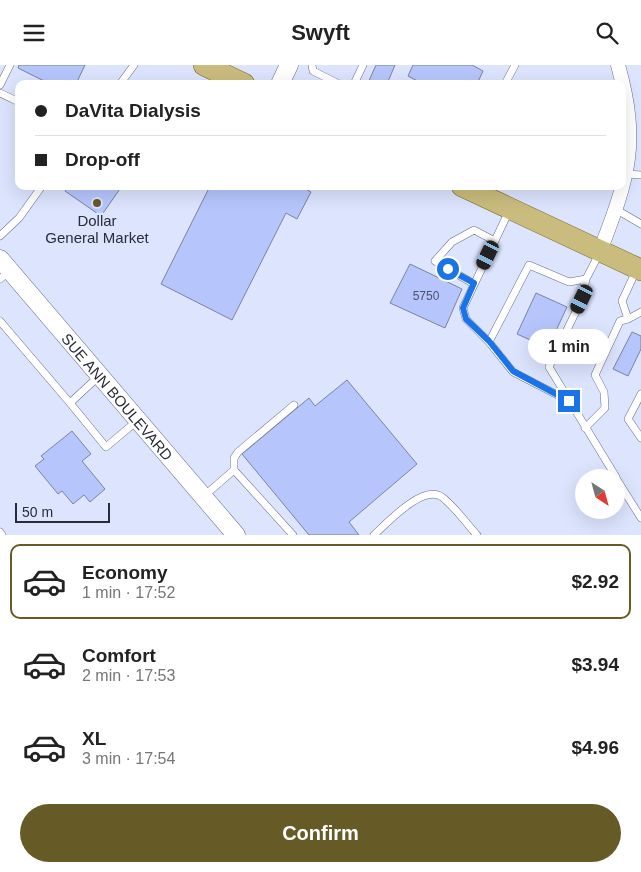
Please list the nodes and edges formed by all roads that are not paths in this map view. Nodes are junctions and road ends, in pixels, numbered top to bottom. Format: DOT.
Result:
graph roads {
  1 [pos="10,65"];
  2 [pos="134,65"];
  3 [pos="204,65"];
  4 [pos="289,65"];
  5 [pos="312,65"];
  6 [pos="363,65"];
  7 [pos="515,65"];
  8 [pos="618,65"];
  9 [pos="123,80"];
  10 [pos="236,80"];
  11 [pos="282,80"];
  12 [pos="331,80"];
  13 [pos="356,80"];
  14 [pos="508,80"];
  15 [pos="622,80"];
  16 [pos="0,85"];
  17 [pos="0,93"];
  18 [pos="15,100"];
  19 [pos="626,129"];
  20 [pos="637,173"];
  21 [pos="39,190"];
  22 [pos="471,190"];
  23 [pos="510,208"];
  24 [pos="617,209"];
  25 [pos="641,224"];
  26 [pos="0,236"];
  27 [pos="495,241"];
  28 [pos="600,251"];
  29 [pos="639,269"];
  30 [pos="3,270"];
  31 [pos="586,279"];
  32 [pos="474,283"];
  33 [pos="641,312"];
  34 [pos="628,319"];
  35 [pos="0,321"];
  36 [pos="489,341"];
  37 [pos="100,375"];
  38 [pos="641,394"];
  39 [pos="569,401"];
  40 [pos="70,403"];
  41 [pos="294,405"];
  42 [pos="138,420"];
  43 [pos="585,428"];
  44 [pos="640,435"];
  45 [pos="610,469"];
  46 [pos="234,470"];
  47 [pos="625,490"];
  48 [pos="203,496"];
  49 [pos="638,507"];
  50 [pos="641,518"];
  51 [pos="232,533"];
  52 [pos="293,535"];
  53 [pos="374,535"];
  54 [pos="477,535"];
  1 -- 16 [label="lane"];
  2 -- 9 [label="lane"];
  3 -- 10 [label="main road"];
  4 -- 11 [label="street"];
  5 -- 12 [label="lane"];
  6 -- 13 [label="lane"];
  7 -- 14 [label="lane"];
  8 -- 15 [label="street"];
  17 -- 18 [label="lane"];
  19 -- 20 [label="street"];
  20 -- 24 [label="street"];
  21 -- 26 [label="lane"];
  22 -- 23 [label="main road"];
  23 -- 27 [label="lane"];
  23 -- 28 [label="main road"];
  24 -- 25 [label="lane"];
  24 -- 28 [label="street"];
  27 -- 32 [label="lane"];
  27 -- 32 [label="lane"];
  28 -- 29 [label="main road"];
  28 -- 31 [label="lane"];
  29 -- 34 [label="lane"];
  30 -- 37 [label="street, SUE ANN BOULEVARD"];
  31 -- 36 [label="lane"];
  31 -- 39 [label="lane"];
  32 -- 36 [label="lane"];
  33 -- 34 [label="lane"];
  34 -- 43 [label="lane"];
  35 -- 40 [label="lane"];
  36 -- 39 [label="lane"];
  37 -- 40 [label="lane"];
  37 -- 42 [label="street, SUE ANN BOULEVARD"];
  38 -- 44 [label="lane"];
  39 -- 43 [label="lane"];
  40 -- 42 [label="lane"];
  41 -- 46 [label="lane"];
  42 -- 48 [label="street, SUE ANN BOULEVARD"];
  43 -- 45 [label="lane"];
  46 -- 48 [label="lane"];
  46 -- 52 [label="lane"];
  47 -- 49 [label="lane"];
  48 -- 51 [label="street, SUE ANN BOULEVARD"];
  49 -- 50 [label="lane"];
  53 -- 54 [label="lane"];
}
